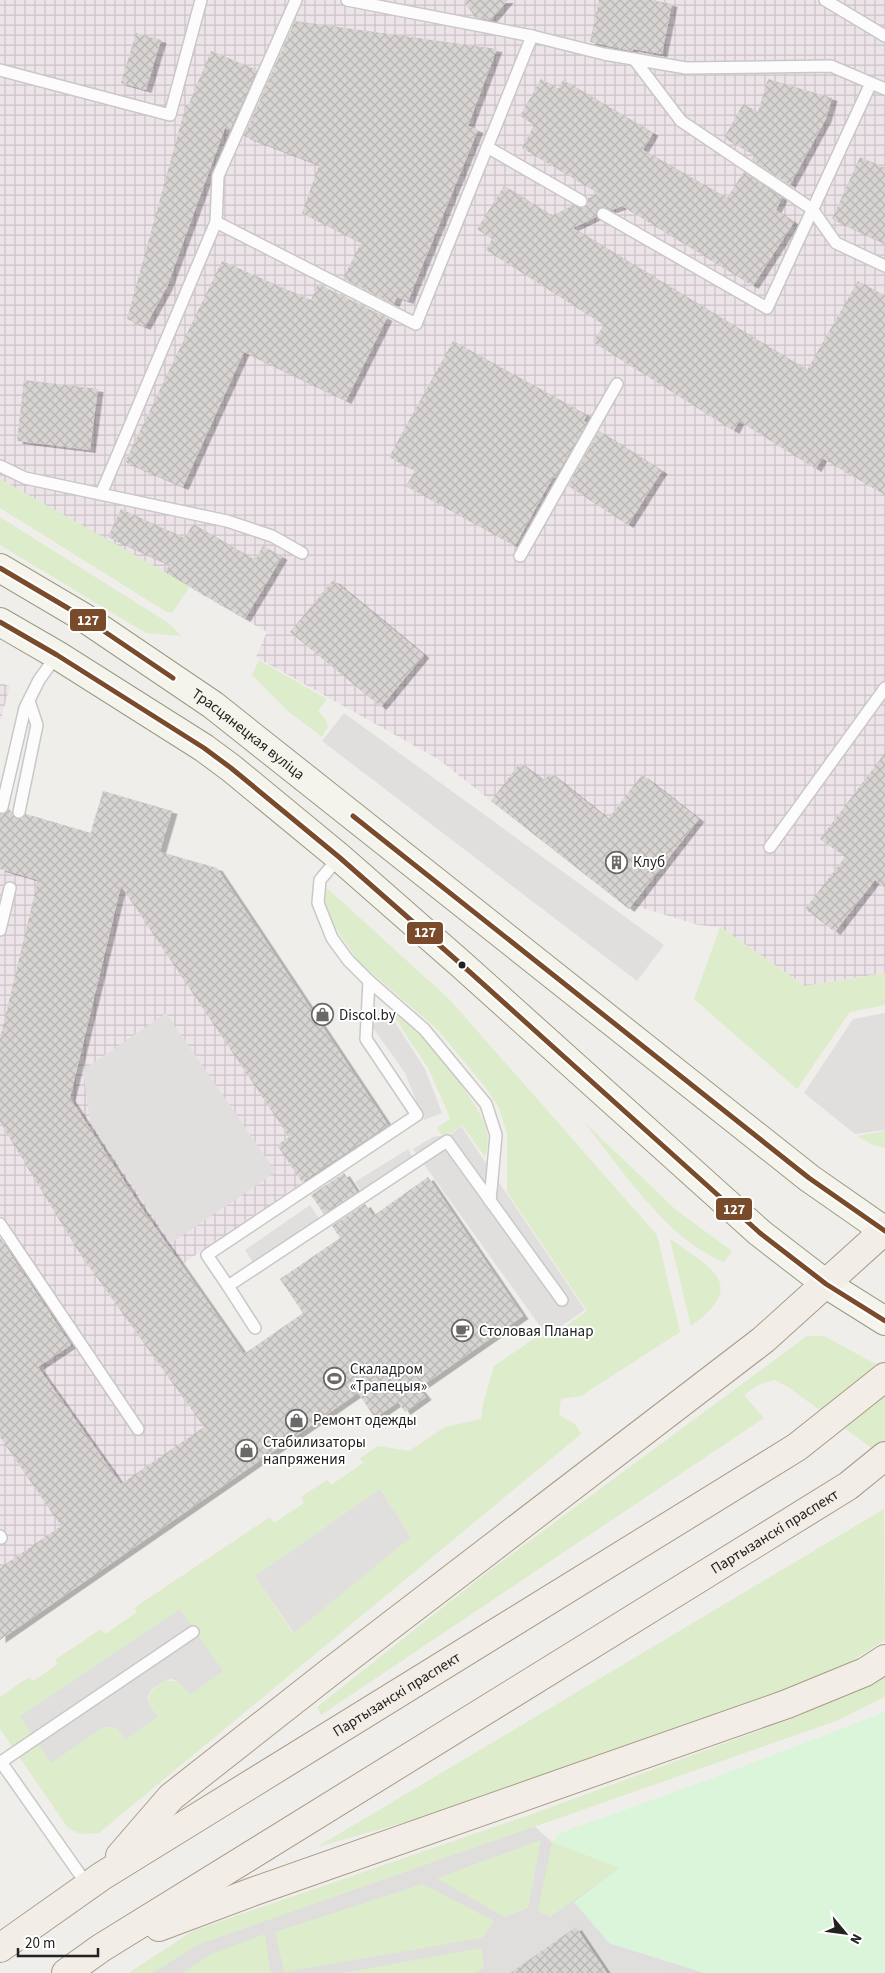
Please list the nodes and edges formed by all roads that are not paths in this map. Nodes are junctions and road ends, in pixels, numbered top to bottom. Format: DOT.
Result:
graph roads {
  1 [pos="201,0"];
  2 [pos="296,0"];
  3 [pos="347,0"];
  4 [pos="825,0"];
  5 [pos="532,36"];
  6 [pos="885,36"];
  7 [pos="634,59"];
  8 [pos="0,70"];
  9 [pos="870,83"];
  10 [pos="885,89"];
  11 [pos="487,147"];
  12 [pos="581,201"];
  13 [pos="812,209"];
  14 [pos="603,214"];
  15 [pos="216,222"];
  16 [pos="885,266"];
  17 [pos="617,384"];
  18 [pos="0,466"];
  19 [pos="101,494"];
  20 [pos="302,553"];
  21 [pos="520,556"];
  22 [pos="0,568"];
  23 [pos="0,622"];
  24 [pos="57,655"];
  25 [pos="885,688"];
  26 [pos="28,701"];
  27 [pos="2,807"];
  28 [pos="19,812"];
  29 [pos="365,825"];
  30 [pos="770,847"];
  31 [pos="339,857"];
  32 [pos="10,888"];
  33 [pos="0,930"];
  34 [pos="369,980"];
  35 [pos="490,1201"];
  36 [pos="0,1224"];
  37 [pos="885,1231"];
  38 [pos="826,1284"];
  39 [pos="228,1286"];
  40 [pos="562,1300"];
  41 [pos="885,1322"];
  42 [pos="256,1328"];
  43 [pos="885,1377"];
  44 [pos="138,1429"];
  45 [pos="885,1456"];
  46 [pos="192,1632"];
  47 [pos="885,1659"];
  48 [pos="95,1881"];
  49 [pos="0,1948"];
  50 [pos="101,1948"];
  51 [pos="66,1973"];
  1 -- 8 [label="lane"];
  2 -- 15 [label="lane"];
  3 -- 5 [label="lane"];
  4 -- 6 [label="lane"];
  5 -- 7 [label="lane"];
  5 -- 11 [label="lane"];
  7 -- 9 [label="lane"];
  7 -- 13 [label="lane"];
  9 -- 10 [label="lane"];
  9 -- 13 [label="lane"];
  11 -- 12 [label="lane"];
  11 -- 15 [label="lane"];
  13 -- 14 [label="lane"];
  13 -- 16 [label="lane"];
  15 -- 19 [label="lane"];
  17 -- 21 [label="lane"];
  18 -- 19 [label="lane"];
  19 -- 20 [label="lane"];
  22 -- 29 [label="main road, Трасцянецкая вуліца"];
  23 -- 24 [label="main road"];
  24 -- 26 [label="lane"];
  24 -- 31 [label="main road"];
  25 -- 30 [label="lane"];
  26 -- 27 [label="lane"];
  26 -- 28 [label="lane"];
  29 -- 31 [label="main road"];
  29 -- 37 [label="main road, Трасцянецкая вуліца"];
  31 -- 34 [label="lane"];
  31 -- 38 [label="main road"];
  32 -- 33 [label="lane"];
  34 -- 35 [label="lane"];
  34 -- 39 [label="lane"];
  35 -- 39 [label="lane"];
  35 -- 40 [label="lane"];
  36 -- 44 [label="lane"];
  37 -- 38 [label="main road"];
  38 -- 41 [label="main road"];
  38 -- 48 [label="main road"];
  39 -- 42 [label="lane"];
  43 -- 48 [label="main road, Партызанскі праспект"];
  45 -- 50 [label="main road, Партызанскі праспект"];
  46 -- 48 [label="lane"];
  47 -- 50 [label="main road"];
  48 -- 49 [label="main road, Партызанскі праспект"];
  50 -- 51 [label="main road, Партызанскі праспект"];
}
